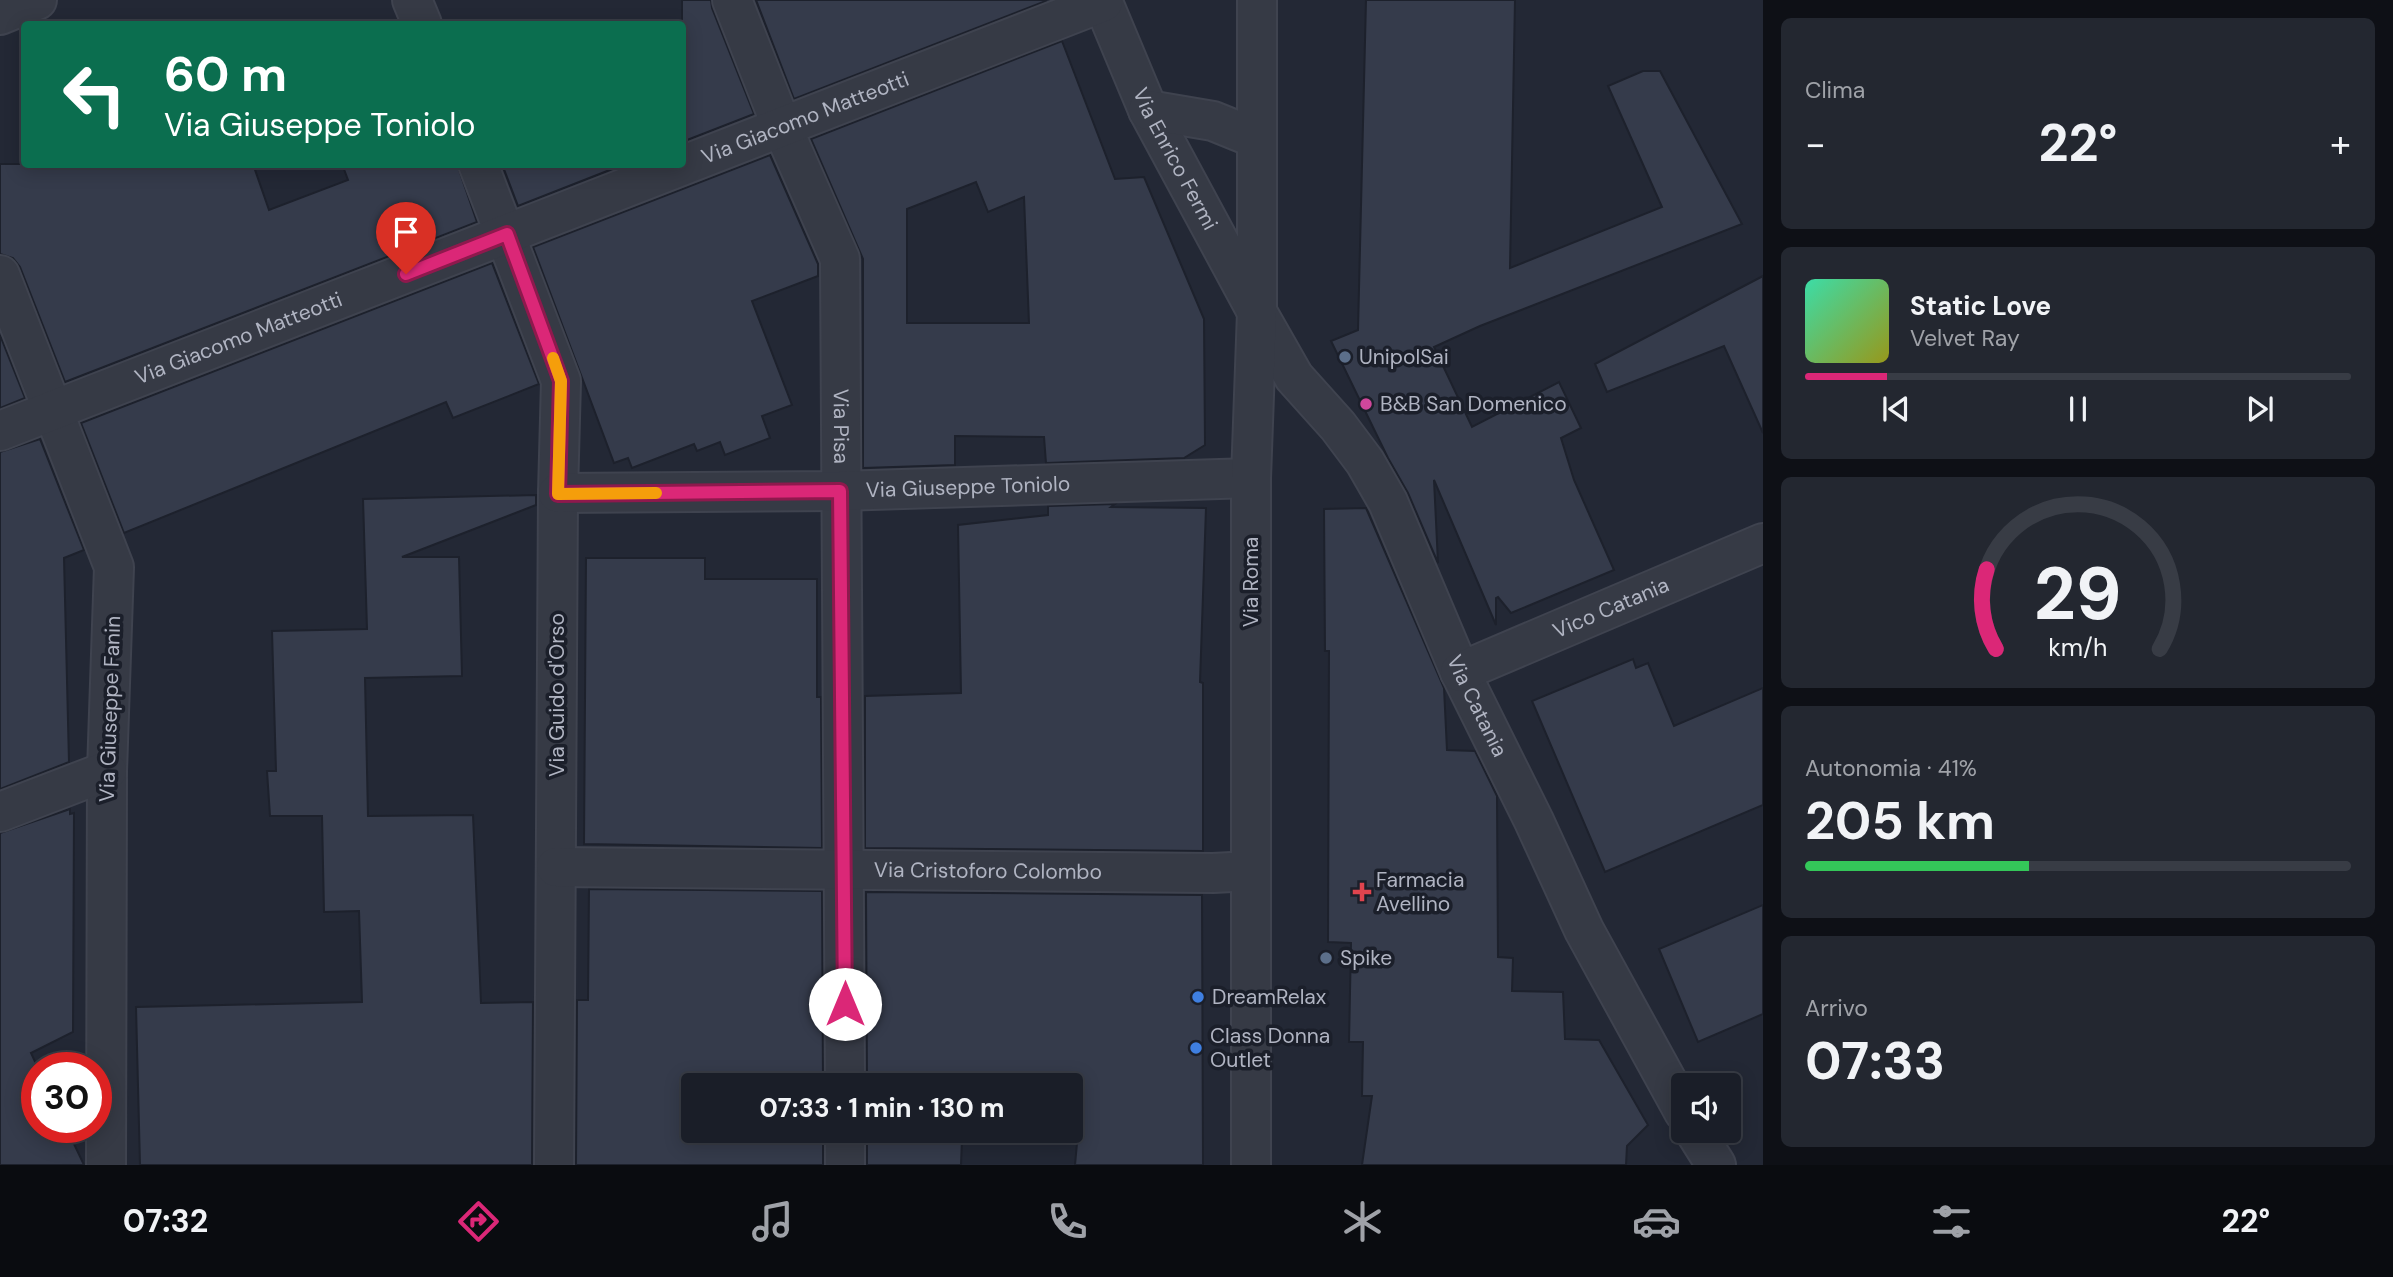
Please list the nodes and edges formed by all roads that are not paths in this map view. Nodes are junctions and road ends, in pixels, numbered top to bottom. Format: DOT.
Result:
graph roads {
  1 [pos="37,0"];
  2 [pos="412,0"];
  3 [pos="732,0"];
  4 [pos="1257,0"];
  5 [pos="1103,1"];
  6 [pos="0,15"];
  7 [pos="421,21"];
  8 [pos="1148,110"];
  9 [pos="782,127"];
  10 [pos="1255,138"];
  11 [pos="686,164"];
  12 [pos="480,168"];
  13 [pos="677,168"];
  14 [pos="507,234"];
  15 [pos="0,275"];
  16 [pos="1257,312"];
  17 [pos="53,410"];
  18 [pos="0,431"];
  19 [pos="1251,478"];
  20 [pos="840,491"];
  21 [pos="558,494"];
  22 [pos="1763,543"];
  23 [pos="1460,672"];
  24 [pos="107,771"];
  25 [pos="0,812"];
  26 [pos="556,867"];
  27 [pos="846,869"];
  28 [pos="1251,871"];
  29 [pos="845,1073"];
  30 [pos="1671,1088"];
  31 [pos="845,1143"];
  32 [pos="1702,1143"];
  33 [pos="106,1165"];
  34 [pos="554,1165"];
  35 [pos="845,1165"];
  36 [pos="1251,1165"];
  37 [pos="1716,1165"];
  1 -- 6 [label="street"];
  2 -- 7 [label="street"];
  3 -- 9 [label="street, Via Pisa"];
  4 -- 10 [label="street, Via Roma"];
  5 -- 8 [label="street, Via Enrico Fermi"];
  5 -- 9 [label="street, Via Giacomo Matteotti"];
  8 -- 10 [label="street"];
  8 -- 16 [label="street, Via Enrico Fermi"];
  9 -- 11 [label="street, Via Giacomo Matteotti"];
  9 -- 20 [label="street, Via Pisa"];
  10 -- 16 [label="street, Via Roma"];
  12 -- 14 [label="street, Via Guido d'Orso"];
  13 -- 14 [label="street, Via Giacomo Matteotti"];
  14 -- 17 [label="street, Via Giacomo Matteotti"];
  14 -- 21 [label="street, Via Guido d'Orso"];
  15 -- 17 [label="street, Via Giuseppe Fanin"];
  16 -- 19 [label="street, Via Roma"];
  16 -- 23 [label="street, Via Catania"];
  17 -- 18 [label="street, Via Giacomo Matteotti"];
  17 -- 24 [label="street, Via Giuseppe Fanin"];
  19 -- 20 [label="street, Via Giuseppe Toniolo"];
  19 -- 28 [label="street, Via Roma"];
  20 -- 21 [label="street, Via Giuseppe Toniolo"];
  20 -- 27 [label="street, Via Pisa"];
  21 -- 26 [label="street, Via Guido d'Orso"];
  22 -- 23 [label="street, Vico Catania"];
  23 -- 30 [label="street, Via Catania"];
  24 -- 25 [label="street"];
  24 -- 33 [label="street, Via Giuseppe Fanin"];
  26 -- 27 [label="street, Via Cristoforo Colombo"];
  26 -- 34 [label="street, Via Guido d'Orso"];
  27 -- 28 [label="street, Via Cristoforo Colombo"];
  27 -- 29 [label="street, Via Pisa"];
  28 -- 36 [label="street, Via Roma"];
  31 -- 35 [label="street"];
  32 -- 37 [label="street"];
}
